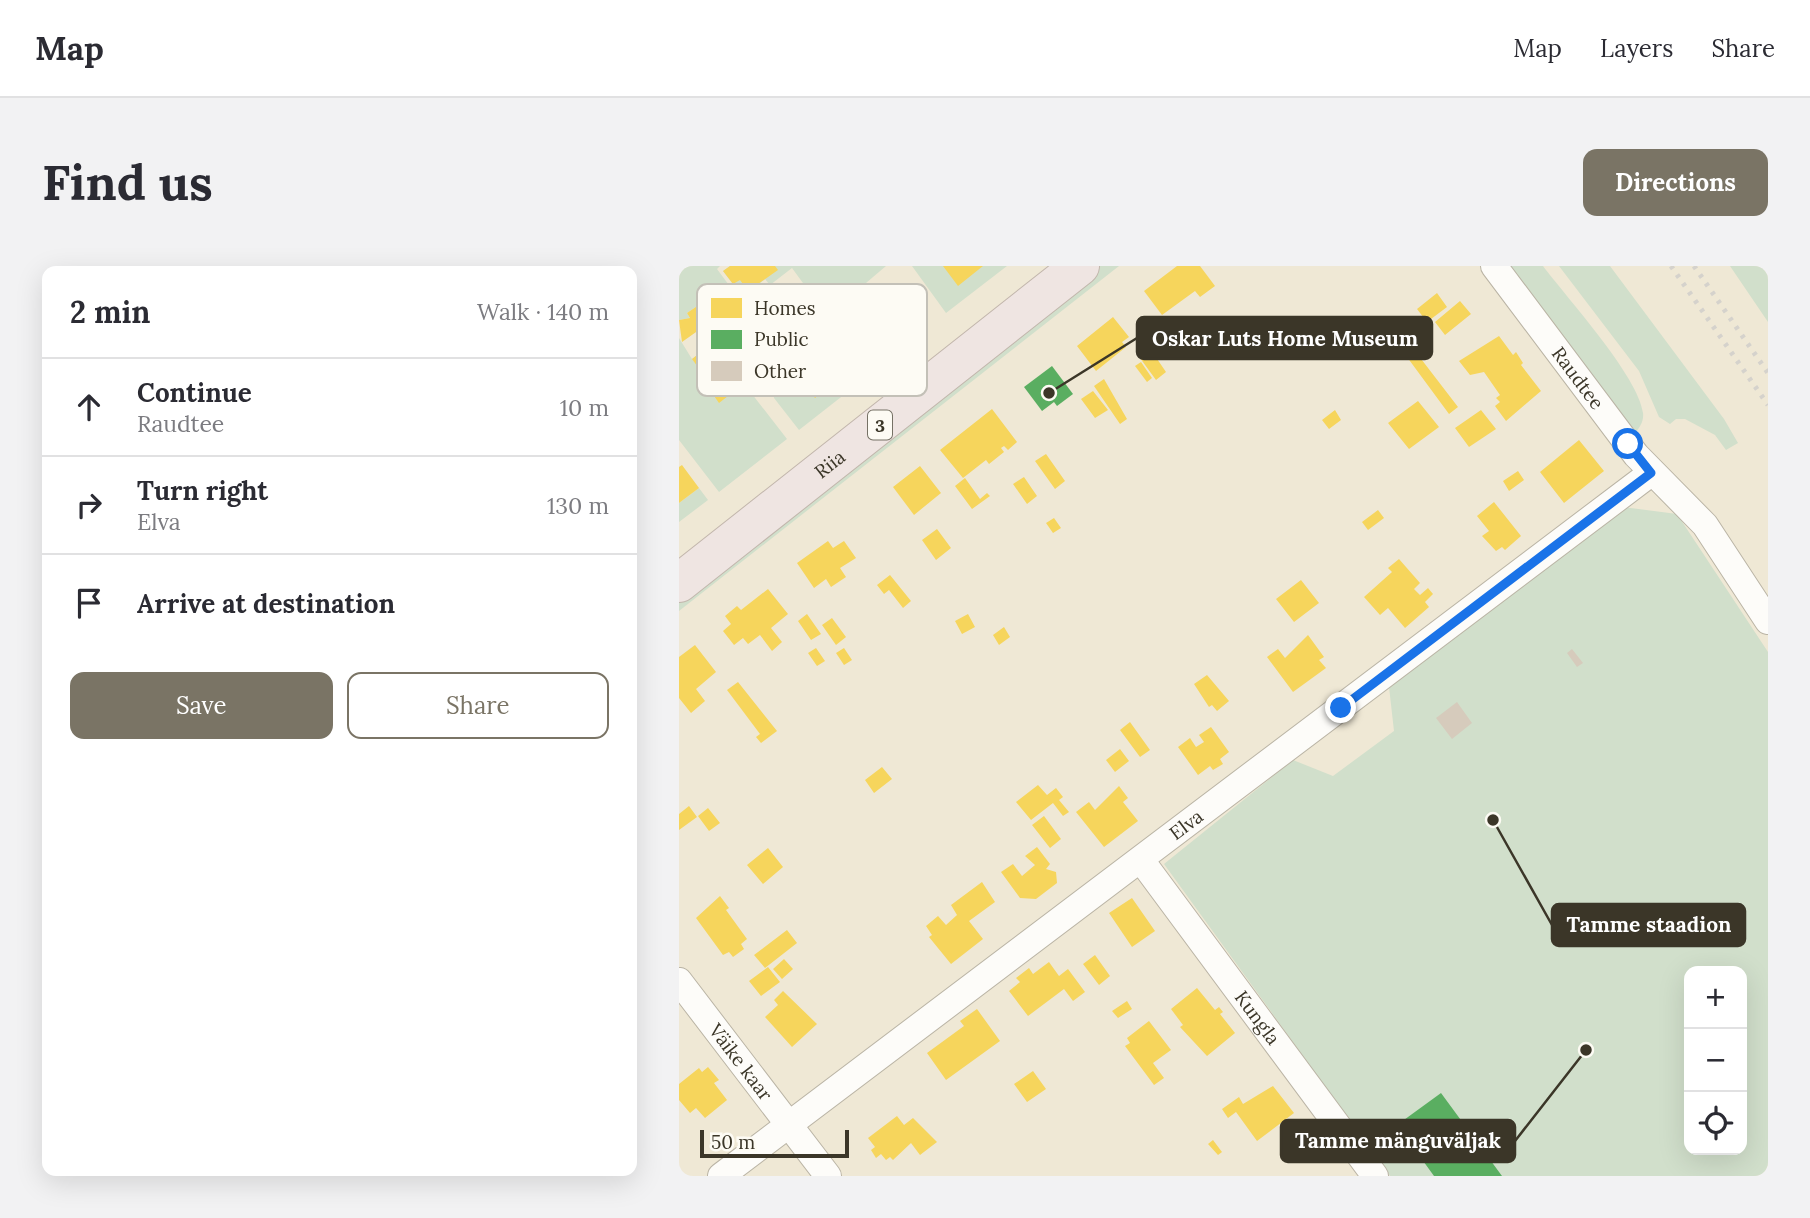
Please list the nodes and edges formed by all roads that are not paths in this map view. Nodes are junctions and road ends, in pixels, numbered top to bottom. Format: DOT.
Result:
graph roads {
  1 [pos="1045,266"];
  2 [pos="1080,266"];
  3 [pos="1494,266"];
  4 [pos="927,359"];
  5 [pos="927,387"];
  6 [pos="880,396"];
  7 [pos="916,396"];
  8 [pos="1651,473"];
  9 [pos="679,554"];
  10 [pos="679,583"];
  11 [pos="1768,621"];
  12 [pos="1141,860"];
  13 [pos="679,981"];
  14 [pos="790,1125"];
  15 [pos="721,1176"];
  16 [pos="828,1176"];
  17 [pos="1375,1176"];
  1 -- 4 [label="highway, Riia / 3"];
  2 -- 5 [label="highway, Riia / 3"];
  3 -- 8 [label="street, Raudtee"];
  6 -- 9 [label="highway, Riia / 3"];
  7 -- 10 [label="highway, Riia / 3"];
  8 -- 11 [label="street, Raudtee"];
  8 -- 12 [label="street, Elva"];
  12 -- 14 [label="street, Elva"];
  12 -- 17 [label="street, Kungla"];
  13 -- 14 [label="street, Väike kaar"];
  14 -- 15 [label="street, Elva"];
  14 -- 16 [label="street, Väike kaar"];
}
